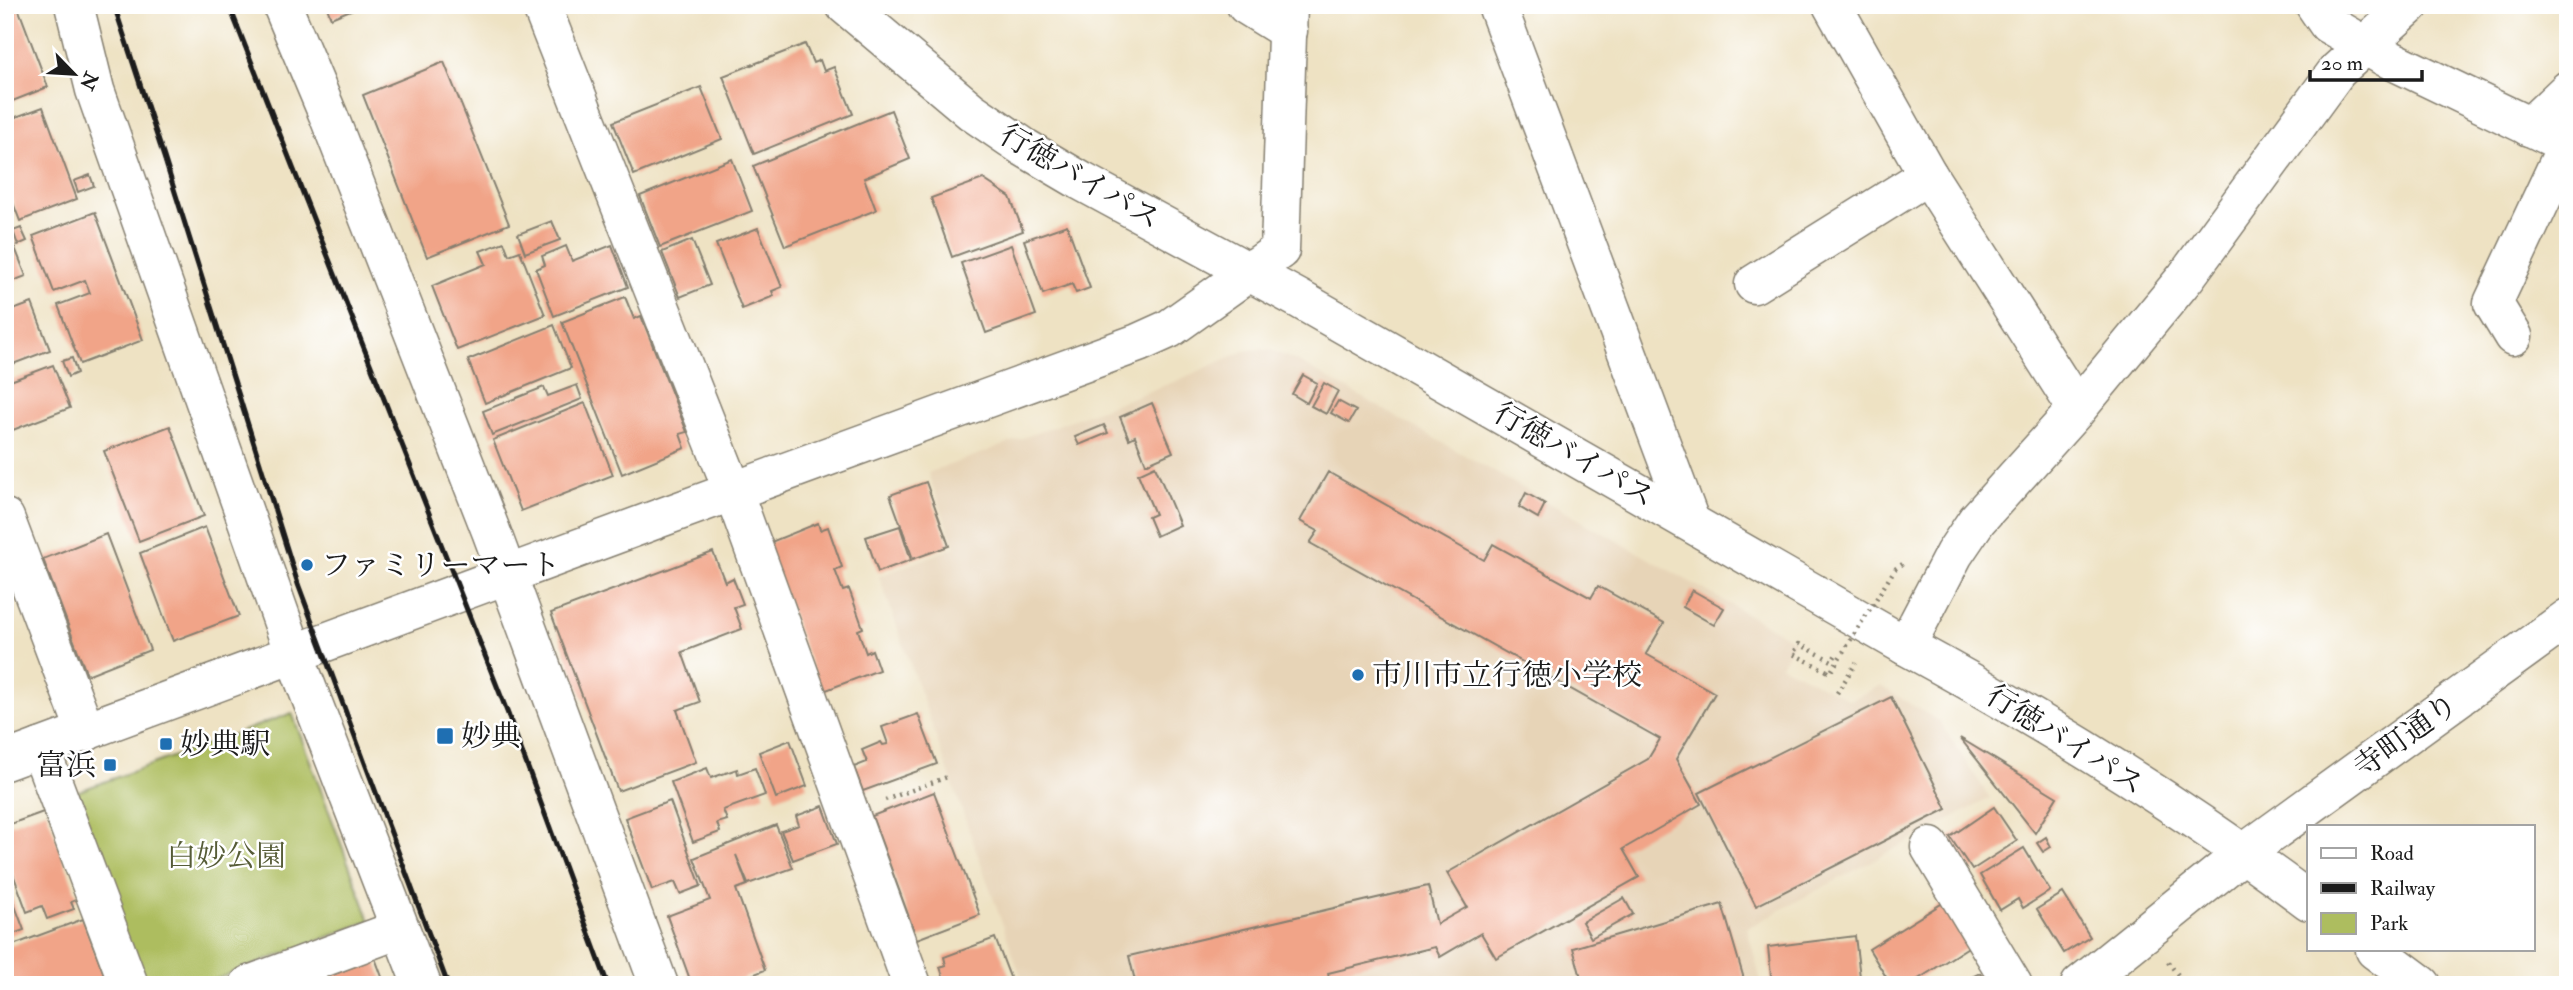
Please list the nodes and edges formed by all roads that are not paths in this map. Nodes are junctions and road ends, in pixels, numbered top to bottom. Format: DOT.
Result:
graph roads {
  1 [pos="74,5"];
  2 [pos="282,5"];
  3 [pos="541,5"];
  4 [pos="845,5"];
  5 [pos="1246,5"];
  6 [pos="1497,5"];
  7 [pos="1832,5"];
  8 [pos="2315,5"];
  9 [pos="2410,5"];
  10 [pos="1288,18"];
  11 [pos="2364,45"];
  12 [pos="2568,90"];
  13 [pos="2529,127"];
  14 [pos="2567,145"];
  15 [pos="1928,175"];
  16 [pos="1249,273"];
  17 [pos="1754,284"];
  18 [pos="2512,336"];
  19 [pos="2077,409"];
  20 [pos="733,491"];
  21 [pos="5,518"];
  22 [pos="1690,521"];
  23 [pos="508,575"];
  24 [pos="2568,618"];
  25 [pos="1906,646"];
  26 [pos="294,654"];
  27 [pos="86,732"];
  28 [pos="40,748"];
  29 [pos="5,761"];
  30 [pos="1930,847"];
  31 [pos="2244,853"];
  32 [pos="2307,900"];
  33 [pos="400,929"];
  34 [pos="2376,951"];
  35 [pos="129,985"];
  36 [pos="249,985"];
  37 [pos="422,985"];
  38 [pos="659,985"];
  39 [pos="912,985"];
  40 [pos="2013,985"];
  41 [pos="2080,985"];
  42 [pos="2421,985"];
  1 -- 26 [label="street"];
  2 -- 23 [label="street"];
  3 -- 20 [label="street"];
  4 -- 16 [label="street, 行徳バイパス"];
  5 -- 10 [label="street"];
  6 -- 22 [label="street"];
  7 -- 15 [label="street"];
  8 -- 11 [label="street"];
  9 -- 11 [label="street"];
  10 -- 16 [label="street"];
  11 -- 13 [label="street"];
  11 -- 19 [label="street"];
  12 -- 13 [label="street"];
  13 -- 14 [label="street"];
  14 -- 18 [label="street"];
  15 -- 17 [label="street"];
  15 -- 19 [label="street"];
  16 -- 20 [label="street"];
  16 -- 22 [label="street, 行徳バイパス"];
  19 -- 25 [label="street"];
  20 -- 23 [label="street"];
  20 -- 39 [label="street"];
  21 -- 27 [label="street"];
  22 -- 25 [label="street, 行徳バイパス"];
  23 -- 26 [label="street"];
  23 -- 38 [label="street"];
  24 -- 31 [label="street, 寺町通り"];
  25 -- 31 [label="street, 行徳バイパス"];
  26 -- 27 [label="street"];
  26 -- 33 [label="street"];
  27 -- 28 [label="street"];
  28 -- 29 [label="street"];
  28 -- 35 [label="street"];
  30 -- 40 [label="street"];
  31 -- 32 [label="street, 行徳バイパス"];
  31 -- 41 [label="street, 寺町通り"];
  33 -- 36 [label="street"];
  33 -- 37 [label="street"];
  34 -- 42 [label="street"];
}
